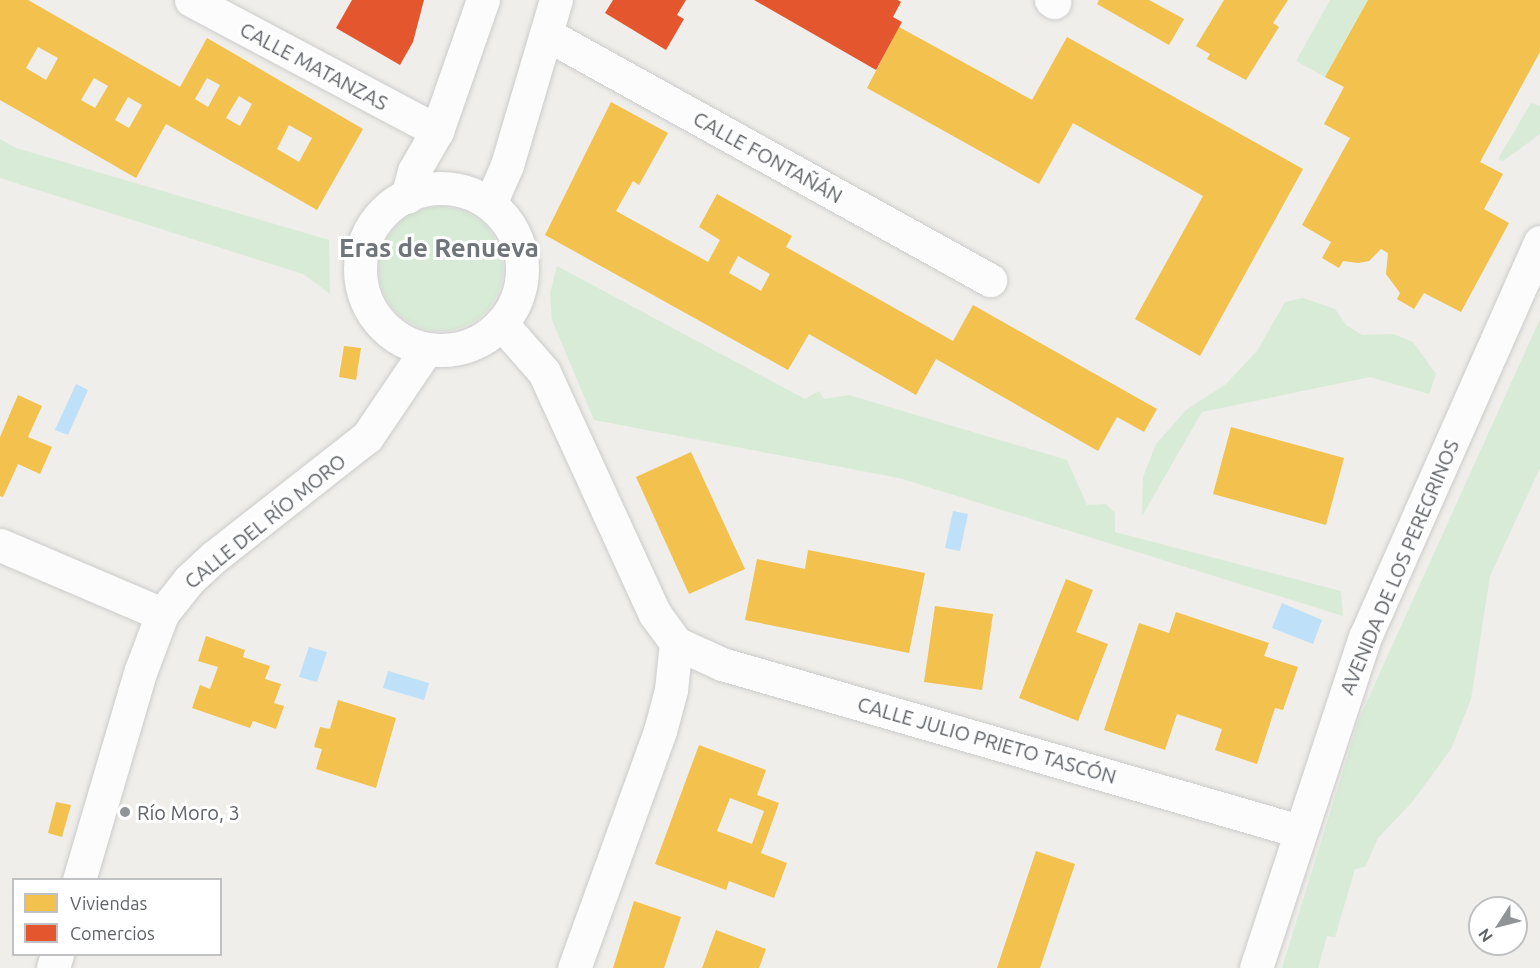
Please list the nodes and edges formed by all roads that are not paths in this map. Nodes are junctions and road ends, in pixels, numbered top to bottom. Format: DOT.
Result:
graph roads {
  1 [pos="191,0"];
  2 [pos="483,0"];
  3 [pos="556,0"];
  4 [pos="546,34"];
  5 [pos="437,131"];
  6 [pos="407,197"];
  7 [pos="490,204"];
  8 [pos="1540,242"];
  9 [pos="990,280"];
  10 [pos="501,323"];
  11 [pos="426,350"];
  12 [pos="0,545"];
  13 [pos="162,614"];
  14 [pos="676,643"];
  15 [pos="1299,831"];
  16 [pos="79,878"];
  17 [pos="574,968"];
  18 [pos="1256,968"];
  1 -- 5 [label="street, CALLE MATANZAS"];
  2 -- 5 [label="street"];
  3 -- 4 [label="street"];
  4 -- 7 [label="street"];
  4 -- 9 [label="street, CALLE FONTAÑÁN"];
  5 -- 6 [label="street"];
  6 -- 7 [label="street"];
  6 -- 11 [label="street"];
  7 -- 10 [label="street"];
  8 -- 15 [label="street, AVENIDA DE LOS PEREGRINOS"];
  10 -- 11 [label="street"];
  10 -- 14 [label="street"];
  11 -- 13 [label="street, CALLE DEL RÍO MORO"];
  12 -- 13 [label="street"];
  13 -- 16 [label="street, CALLE DEL RÍO MORO"];
  14 -- 15 [label="street, CALLE JULIO PRIETO TASCÓN"];
  14 -- 17 [label="street"];
  15 -- 18 [label="street, AVENIDA DE LOS PEREGRINOS"];
}
